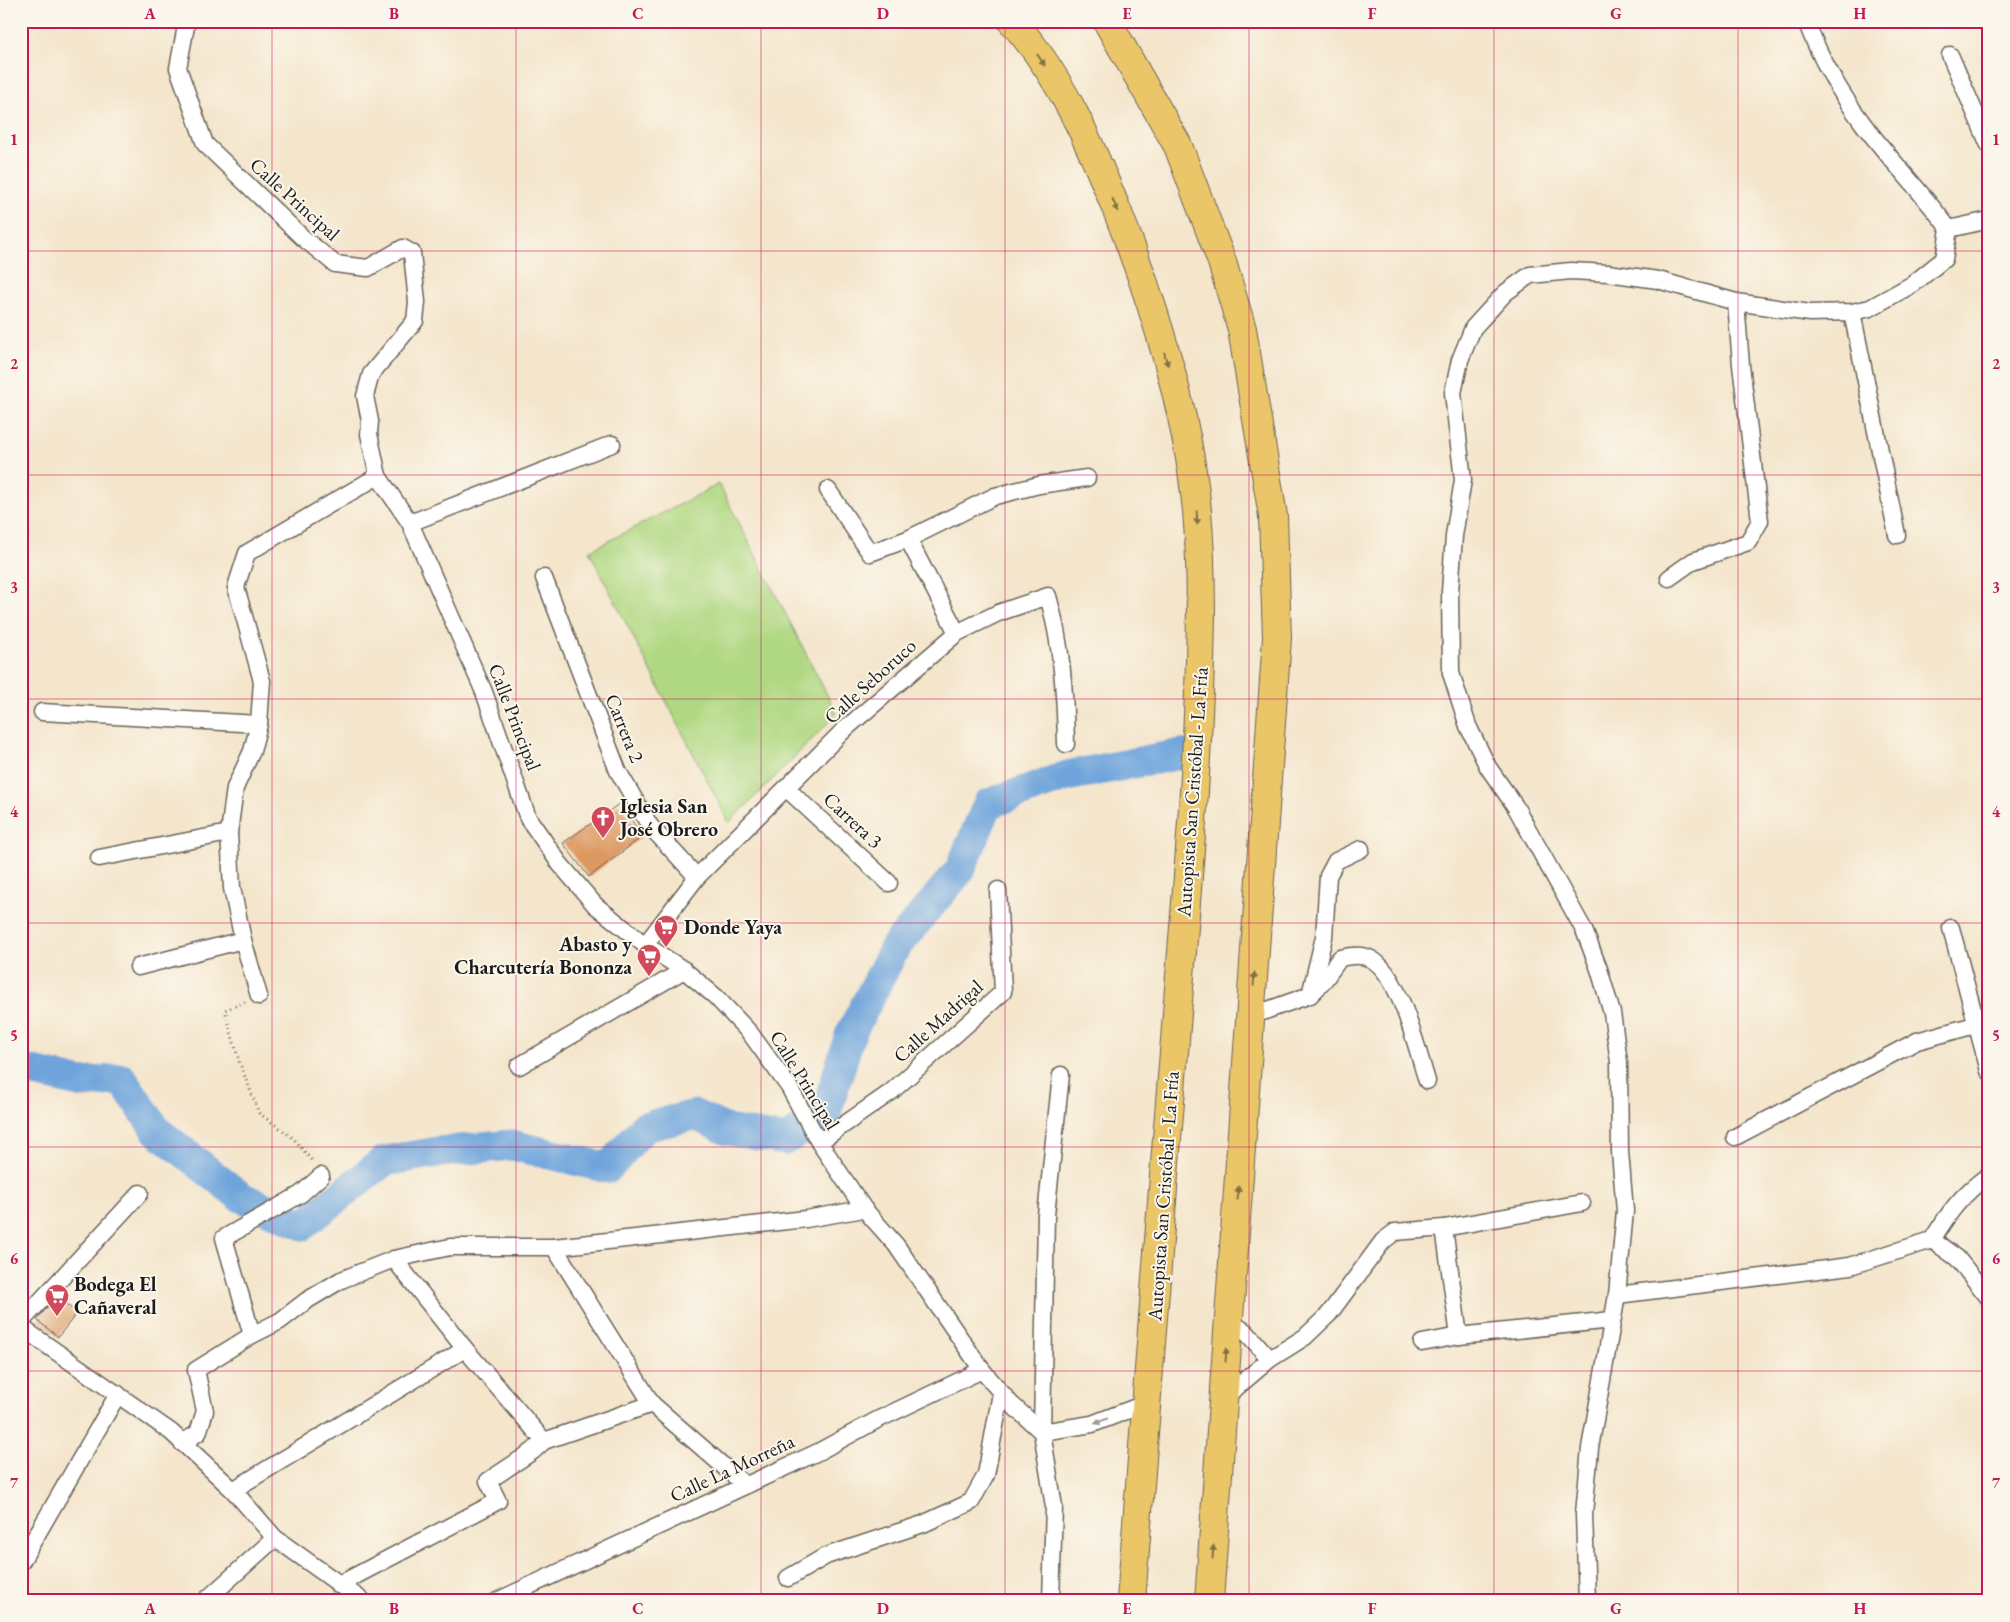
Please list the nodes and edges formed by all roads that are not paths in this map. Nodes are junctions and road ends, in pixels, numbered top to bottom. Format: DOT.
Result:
graph roads {
  1 [pos="187,21"];
  2 [pos="1012,21"];
  3 [pos="1107,21"];
  4 [pos="1806,21"];
  5 [pos="1950,55"];
  6 [pos="1989,145"];
  7 [pos="1989,220"];
  8 [pos="1949,229"];
  9 [pos="1736,302"];
  10 [pos="1852,312"];
  11 [pos="612,444"];
  12 [pos="378,476"];
  13 [pos="1087,478"];
  14 [pos="828,490"];
  15 [pos="410,523"];
  16 [pos="1897,535"];
  17 [pos="908,539"];
  18 [pos="544,578"];
  19 [pos="1669,578"];
  20 [pos="957,633"];
  21 [pos="42,712"];
  22 [pos="258,724"];
  23 [pos="1066,744"];
  24 [pos="787,789"];
  25 [pos="229,833"];
  26 [pos="1362,849"];
  27 [pos="99,858"];
  28 [pos="697,877"];
  29 [pos="889,883"];
  30 [pos="998,890"];
  31 [pos="1951,928"];
  32 [pos="243,940"];
  33 [pos="644,945"];
  34 [pos="138,967"];
  35 [pos="684,970"];
  36 [pos="1310,995"];
  37 [pos="259,996"];
  38 [pos="1251,1016"];
  39 [pos="1975,1025"];
  40 [pos="519,1066"];
  41 [pos="1989,1071"];
  42 [pos="1061,1075"];
  43 [pos="1427,1081"];
  44 [pos="1735,1137"];
  45 [pos="819,1142"];
  46 [pos="1989,1174"];
  47 [pos="321,1176"];
  48 [pos="140,1193"];
  49 [pos="1582,1203"];
  50 [pos="864,1209"];
  51 [pos="1444,1228"];
  52 [pos="1932,1240"];
  53 [pos="554,1247"];
  54 [pos="394,1259"];
  55 [pos="1617,1295"];
  56 [pos="1989,1298"];
  57 [pos="1612,1320"];
  58 [pos="1229,1321"];
  59 [pos="21,1322"];
  60 [pos="21,1327"];
  61 [pos="252,1335"];
  62 [pos="1459,1336"];
  63 [pos="1422,1343"];
  64 [pos="465,1349"];
  65 [pos="1270,1358"];
  66 [pos="982,1370"];
  67 [pos="1001,1392"];
  68 [pos="118,1394"];
  69 [pos="1223,1399"];
  70 [pos="1147,1403"];
  71 [pos="652,1404"];
  72 [pos="1042,1432"];
  73 [pos="544,1440"];
  74 [pos="182,1443"];
  75 [pos="745,1485"];
  76 [pos="233,1490"];
  77 [pos="274,1538"];
  78 [pos="21,1562"];
  79 [pos="788,1578"];
  80 [pos="338,1585"];
  81 [pos="205,1601"];
  82 [pos="363,1601"];
  83 [pos="497,1601"];
  84 [pos="1051,1601"];
  85 [pos="1131,1601"];
  86 [pos="1209,1601"];
  87 [pos="1587,1601"];
  1 -- 12 [label="street, Calle Principal"];
  2 -- 70 [label="highway, Autopista San Cristóbal - La Fría, one-way"];
  38 -- 3 [label="highway, one-way"];
  4 -- 8 [label="street"];
  5 -- 6 [label="street"];
  7 -- 8 [label="street"];
  8 -- 10 [label="street"];
  9 -- 10 [label="street"];
  9 -- 19 [label="street"];
  9 -- 55 [label="street"];
  10 -- 16 [label="street"];
  11 -- 15 [label="street"];
  12 -- 15 [label="street, Calle Principal"];
  12 -- 22 [label="street"];
  13 -- 17 [label="street"];
  14 -- 17 [label="street"];
  15 -- 33 [label="street, Calle Principal"];
  17 -- 20 [label="street"];
  18 -- 28 [label="street, Carrera 2"];
  20 -- 23 [label="street, Calle Seboruco"];
  20 -- 24 [label="street, Calle Seboruco"];
  21 -- 22 [label="street"];
  22 -- 25 [label="street"];
  24 -- 28 [label="street, Calle Seboruco"];
  24 -- 29 [label="street, Carrera 3"];
  25 -- 27 [label="street"];
  25 -- 32 [label="street"];
  26 -- 36 [label="street"];
  28 -- 33 [label="street, Calle Seboruco"];
  30 -- 45 [label="street, Calle Madrigal"];
  31 -- 39 [label="street"];
  32 -- 34 [label="street"];
  32 -- 37 [label="street"];
  33 -- 35 [label="street, Calle Principal"];
  35 -- 40 [label="street"];
  35 -- 45 [label="street, Calle Principal"];
  36 -- 38 [label="street"];
  36 -- 43 [label="street"];
  58 -- 38 [label="highway, one-way"];
  39 -- 41 [label="street"];
  39 -- 44 [label="street"];
  42 -- 72 [label="street"];
  45 -- 50 [label="street, Calle Principal"];
  46 -- 52 [label="street"];
  47 -- 61 [label="street"];
  48 -- 59 [label="street"];
  49 -- 51 [label="street"];
  50 -- 53 [label="street"];
  50 -- 66 [label="street, Calle Principal"];
  51 -- 62 [label="street"];
  51 -- 65 [label="street"];
  52 -- 55 [label="street"];
  52 -- 56 [label="street"];
  53 -- 54 [label="street"];
  53 -- 71 [label="street"];
  54 -- 61 [label="street"];
  54 -- 64 [label="street"];
  55 -- 57 [label="street"];
  57 -- 62 [label="street"];
  57 -- 87 [label="street"];
  58 -- 65 [label="street"];
  69 -- 58 [label="highway, one-way"];
  60 -- 68 [label="street"];
  61 -- 74 [label="street"];
  62 -- 63 [label="street"];
  64 -- 73 [label="street"];
  64 -- 76 [label="street"];
  65 -- 69 [label="street"];
  66 -- 67 [label="street, Calle Principal"];
  66 -- 75 [label="street, Calle La Morreña"];
  67 -- 72 [label="street, Calle Principal"];
  67 -- 79 [label="street"];
  68 -- 74 [label="street"];
  68 -- 78 [label="street"];
  86 -- 69 [label="highway, one-way"];
  70 -- 72 [label="street, one-way"];
  70 -- 85 [label="highway, Autopista San Cristóbal - La Fría"];
  71 -- 73 [label="street"];
  71 -- 75 [label="street"];
  72 -- 84 [label="street"];
  73 -- 80 [label="street"];
  74 -- 76 [label="street"];
  75 -- 83 [label="street, Calle La Morreña"];
  76 -- 77 [label="street"];
  77 -- 80 [label="street"];
  77 -- 81 [label="street"];
  80 -- 82 [label="street"];
}
